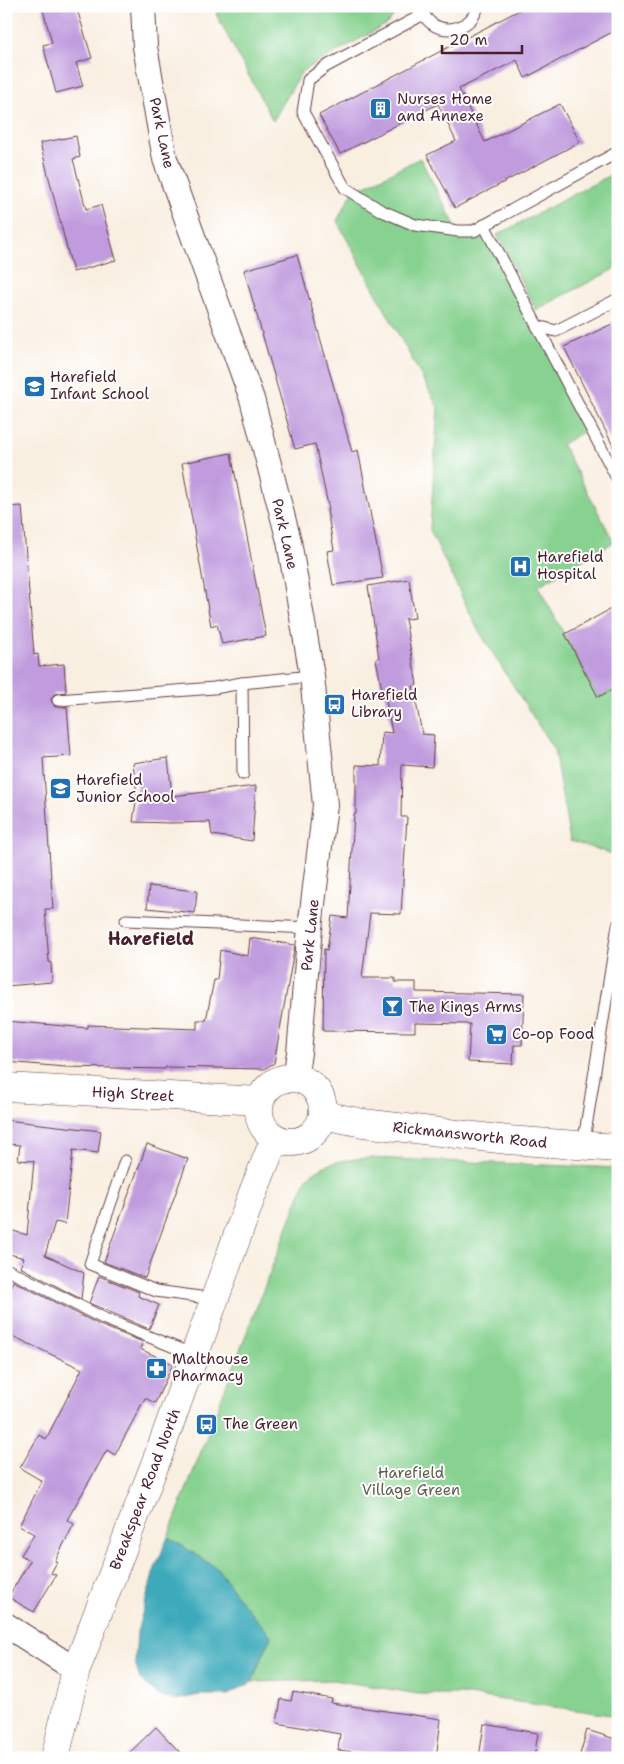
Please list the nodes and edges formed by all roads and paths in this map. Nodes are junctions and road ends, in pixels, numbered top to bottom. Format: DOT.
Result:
graph roads {
  1 [pos="143,6"];
  2 [pos="478,6"];
  3 [pos="422,10"];
  4 [pos="618,152"];
  5 [pos="484,225"];
  6 [pos="618,299"];
  7 [pos="537,326"];
  8 [pos="618,480"];
  9 [pos="312,676"];
  10 [pos="242,683"];
  11 [pos="58,700"];
  12 [pos="242,774"];
  13 [pos="126,920"];
  14 [pos="618,924"];
  15 [pos="310,928"];
  16 [pos="295,1077"];
  17 [pos="6,1087"];
  18 [pos="260,1101"];
  19 [pos="323,1115"];
  20 [pos="275,1138"];
  21 [pos="583,1146"];
  22 [pos="618,1148"];
  23 [pos="125,1161"];
  24 [pos="6,1269"];
  25 [pos="214,1299"];
  26 [pos="194,1355"];
  27 [pos="6,1625"];
  28 [pos="76,1670"];
  29 [pos="55,1758"];
  1 -- 9 [label="street, Park Lane"];
  2 -- 3 [label="lane"];
  3 -- 5 [label="lane"];
  4 -- 5 [label="lane"];
  5 -- 7 [label="lane"];
  6 -- 7 [label="lane"];
  7 -- 8 [label="lane"];
  9 -- 10 [label="lane"];
  9 -- 15 [label="street, Park Lane"];
  10 -- 11 [label="lane"];
  10 -- 12 [label="lane"];
  13 -- 15 [label="lane"];
  14 -- 21 [label="lane"];
  15 -- 16 [label="street, Park Lane"];
  16 -- 18 [label="street"];
  16 -- 19 [label="street"];
  17 -- 18 [label="street, High Street"];
  18 -- 20 [label="street"];
  19 -- 20 [label="street"];
  19 -- 21 [label="street, Rickmansworth Road"];
  20 -- 25 [label="street, Breakspear Road North"];
  21 -- 22 [label="street, Rickmansworth Road"];
  23 -- 25 [label="lane"];
  24 -- 26 [label="lane"];
  25 -- 26 [label="street, Breakspear Road North"];
  26 -- 28 [label="street, Breakspear Road North"];
  27 -- 28 [label="street"];
  28 -- 29 [label="street, Breakspear Road North"];
}
